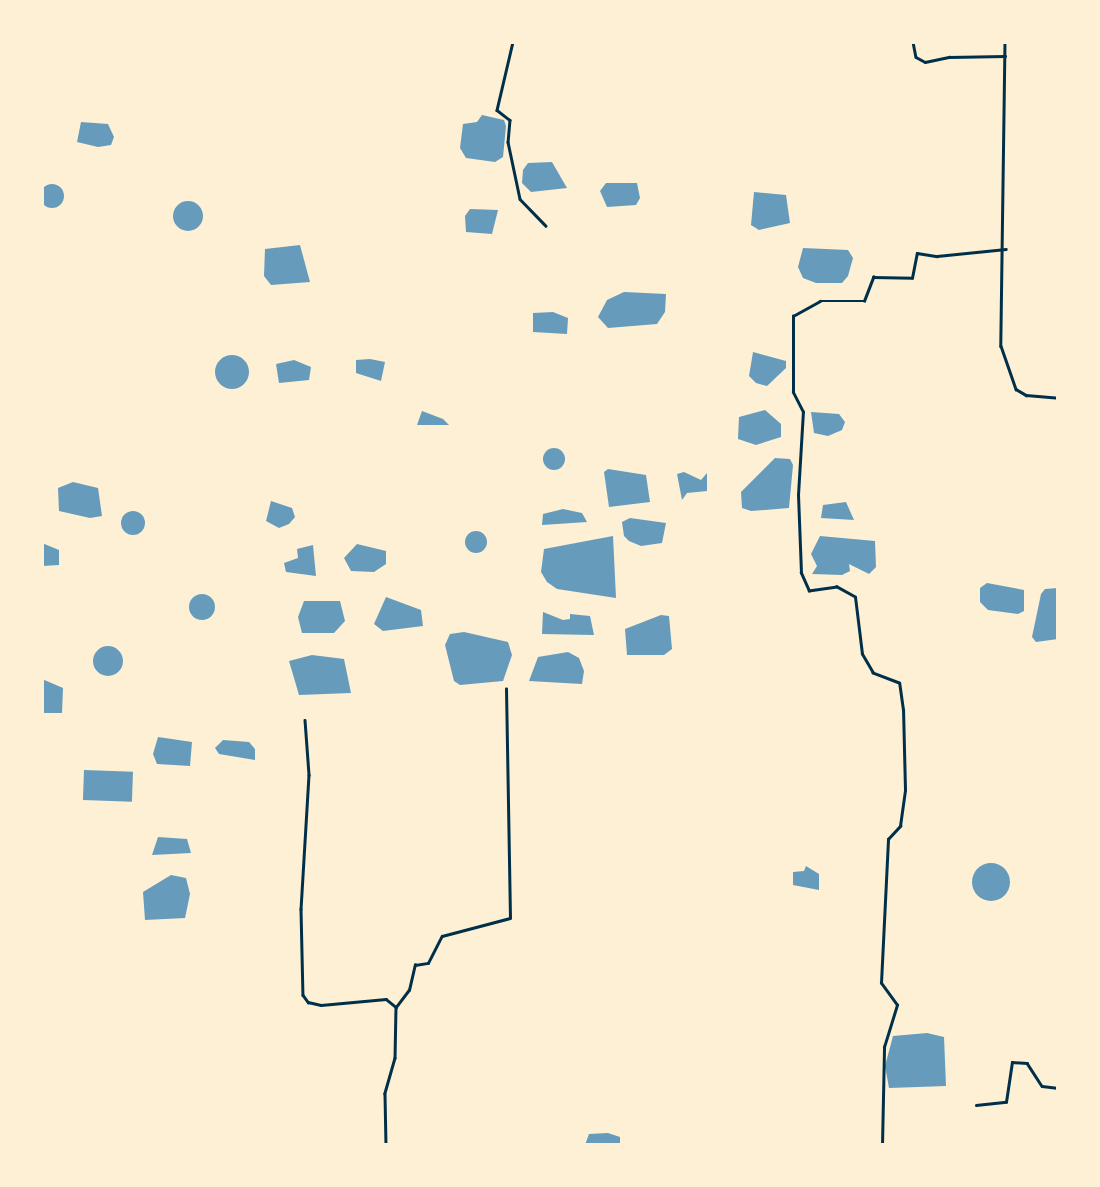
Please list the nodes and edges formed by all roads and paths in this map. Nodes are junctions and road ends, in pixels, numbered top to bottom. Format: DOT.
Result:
graph roads {
  1 [pos="513,42"];
  2 [pos="913,42"];
  3 [pos="1005,42"];
  4 [pos="1005,56"];
  5 [pos="546,226"];
  6 [pos="1006,249"];
  7 [pos="1058,398"];
  8 [pos="506,689"];
  9 [pos="305,720"];
  10 [pos="396,1007"];
  11 [pos="1058,1088"];
  12 [pos="976,1105"];
  13 [pos="386,1145"];
  14 [pos="883,1145"];
  1 -- 5 [label="street"];
  2 -- 4 [label="street"];
  3 -- 4 [label="street"];
  4 -- 6 [label="street"];
  6 -- 7 [label="street"];
  6 -- 14 [label="street"];
  8 -- 10 [label="street"];
  9 -- 10 [label="street"];
  10 -- 13 [label="street"];
  11 -- 12 [label="street"];
}
